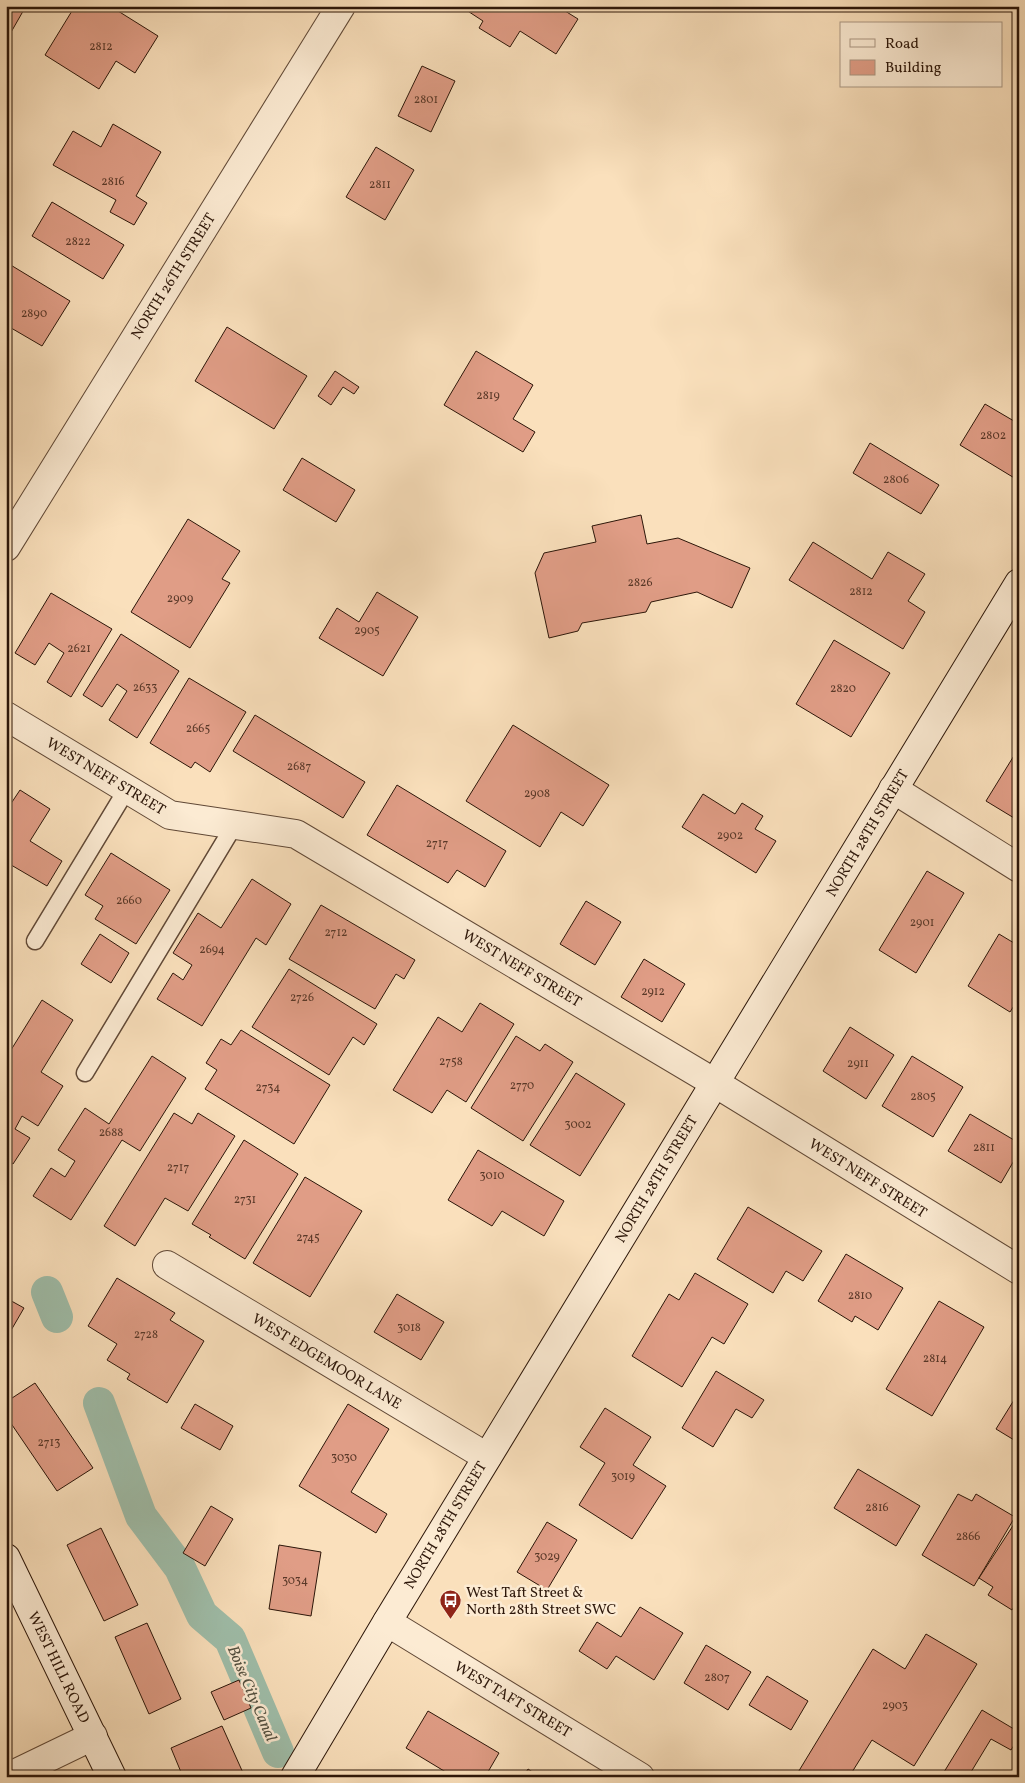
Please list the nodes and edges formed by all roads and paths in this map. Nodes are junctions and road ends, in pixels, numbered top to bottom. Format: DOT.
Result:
graph roads {
  1 [pos="341,6"];
  2 [pos="15,512"];
  3 [pos="6,547"];
  4 [pos="1019,584"];
  5 [pos="6,716"];
  6 [pos="127,789"];
  7 [pos="893,790"];
  8 [pos="235,824"];
  9 [pos="1019,868"];
  10 [pos="35,941"];
  11 [pos="84,1072"];
  12 [pos="714,1083"];
  13 [pos="167,1265"];
  14 [pos="1019,1270"];
  15 [pos="487,1457"];
  16 [pos="6,1558"];
  17 [pos="387,1622"];
  18 [pos="92,1736"];
  19 [pos="8,1777"];
  20 [pos="112,1777"];
  21 [pos="296,1777"];
  22 [pos="640,1777"];
  1 -- 2 [label="street, NORTH 26TH STREET"];
  2 -- 3 [label="street, NORTH 26TH STREET"];
  4 -- 7 [label="street, NORTH 28TH STREET"];
  5 -- 6 [label="street, WEST NEFF STREET"];
  6 -- 8 [label="street, WEST NEFF STREET"];
  6 -- 10 [label="lane"];
  7 -- 9 [label="street"];
  7 -- 12 [label="street, NORTH 28TH STREET"];
  8 -- 11 [label="lane"];
  8 -- 12 [label="street, WEST NEFF STREET"];
  12 -- 14 [label="street, WEST NEFF STREET"];
  12 -- 15 [label="street, NORTH 28TH STREET"];
  13 -- 15 [label="street, WEST EDGEMOOR LANE"];
  15 -- 17 [label="street, NORTH 28TH STREET"];
  16 -- 18 [label="street, WEST HILL ROAD"];
  17 -- 21 [label="street, NORTH 28TH STREET"];
  17 -- 22 [label="street, WEST TAFT STREET"];
  18 -- 19 [label="street"];
  18 -- 20 [label="street, WEST HILL ROAD"];
}
